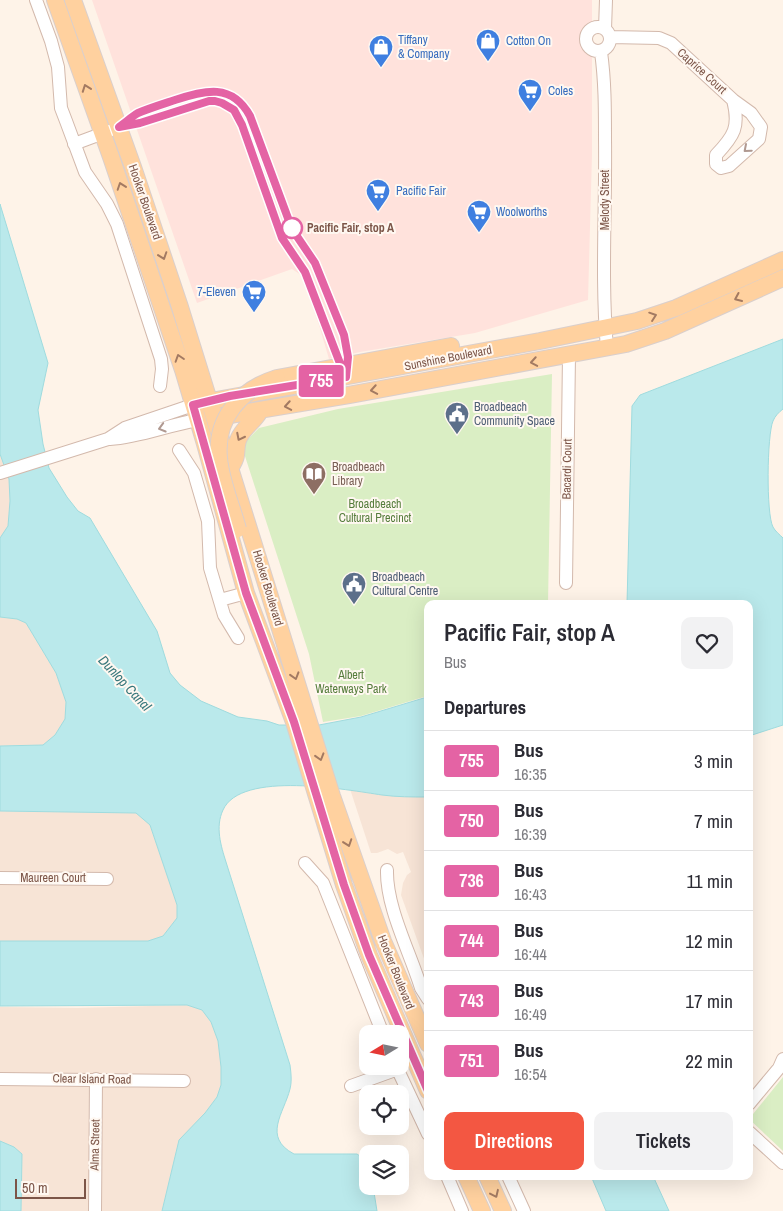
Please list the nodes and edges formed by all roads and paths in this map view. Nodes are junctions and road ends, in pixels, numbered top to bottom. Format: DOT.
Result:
graph roads {
  1 [pos="36,0"];
  2 [pos="55,0"];
  3 [pos="73,0"];
  4 [pos="606,0"];
  5 [pos="607,33"];
  6 [pos="601,52"];
  7 [pos="734,100"];
  8 [pos="119,127"];
  9 [pos="103,133"];
  10 [pos="74,144"];
  11 [pos="783,260"];
  12 [pos="783,278"];
  13 [pos="606,327"];
  14 [pos="540,341"];
  15 [pos="608,348"];
  16 [pos="569,355"];
  17 [pos="160,386"];
  18 [pos="210,400"];
  19 [pos="260,411"];
  20 [pos="195,412"];
  21 [pos="215,417"];
  22 [pos="180,450"];
  23 [pos="231,468"];
  24 [pos="1,473"];
  25 [pos="566,583"];
  26 [pos="246,593"];
  27 [pos="220,600"];
  28 [pos="238,638"];
  29 [pos="263,641"];
  30 [pos="301,720"];
  31 [pos="324,794"];
  32 [pos="305,863"];
  33 [pos="387,870"];
  34 [pos="0,878"];
  35 [pos="107,879"];
  36 [pos="424,993"];
  37 [pos="379,1025"];
  38 [pos="424,1035"];
  39 [pos="783,1059"];
  40 [pos="379,1075"];
  41 [pos="400,1075"];
  42 [pos="0,1078"];
  43 [pos="96,1079"];
  44 [pos="184,1081"];
  45 [pos="424,1082"];
  46 [pos="351,1086"];
  47 [pos="753,1099"];
  48 [pos="424,1125"];
  49 [pos="753,1136"];
  50 [pos="783,1163"];
  51 [pos="449,1180"];
  52 [pos="468,1180"];
  53 [pos="489,1180"];
  54 [pos="510,1180"];
  55 [pos="95,1211"];
  56 [pos="462,1211"];
  57 [pos="482,1211"];
  58 [pos="503,1211"];
  59 [pos="524,1211"];
  1 -- 10 [label="street"];
  9 -- 2 [label="main road, Hooker Boulevard, one-way"];
  3 -- 8 [label="main road, Hooker Boulevard"];
  4 -- 5 [label="street"];
  5 -- 6 [label="street"];
  5 -- 6 [label="street"];
  5 -- 7 [label="street, Caprice Court"];
  6 -- 13 [label="street, Melody Street"];
  7 -- 7 [label="street, Caprice Court, one-way"];
  8 -- 9 [label="street"];
  8 -- 18 [label="main road, Hooker Boulevard, one-way"];
  9 -- 10 [label="street"];
  20 -- 9 [label="main road, Hooker Boulevard, one-way"];
  10 -- 17 [label="street"];
  13 -- 11 [label="main road, Sunshine Boulevard, one-way"];
  12 -- 15 [label="main road, Sunshine Boulevard, one-way"];
  13 -- 14 [label="main road, Sunshine Boulevard"];
  13 -- 15 [label="street, Melody Street"];
  14 -- 18 [label="main road, Sunshine Boulevard"];
  14 -- 29 [label="main road, bridge"];
  15 -- 16 [label="main road, Sunshine Boulevard"];
  16 -- 19 [label="main road, Sunshine Boulevard, one-way"];
  16 -- 25 [label="street, Bacardi Court"];
  18 -- 20 [label="main road, Sunshine Boulevard"];
  18 -- 21 [label="main road, Hooker Boulevard"];
  19 -- 21 [label="main road, Sunshine Boulevard"];
  19 -- 23 [label="main road, one-way"];
  20 -- 21 [label="main road, Sunshine Boulevard"];
  20 -- 24 [label="street, Sunshine Boulevard"];
  20 -- 26 [label="main road, Hooker Boulevard"];
  21 -- 23 [label="main road, Hooker Boulevard"];
  22 -- 27 [label="street"];
  23 -- 30 [label="main road, Hooker Boulevard, one-way"];
  26 -- 27 [label="street, Hooker Boulevard"];
  26 -- 29 [label="main road, Hooker Boulevard"];
  27 -- 28 [label="street"];
  29 -- 30 [label="main road, Hooker Boulevard"];
  30 -- 31 [label="main road, Hooker Boulevard"];
  31 -- 38 [label="main road, Hooker Boulevard, one-way"];
  31 -- 45 [label="main road, Hooker Boulevard"];
  32 -- 37 [label="street"];
  33 -- 36 [label="street, Hooker Boulevard"];
  34 -- 35 [label="street, Maureen Court"];
  39 -- 47 [label="street"];
  40 -- 46 [label="street"];
  41 -- 48 [label="street"];
  42 -- 43 [label="street, Clear Island Road"];
  43 -- 44 [label="street, Clear Island Road"];
  43 -- 55 [label="street, Alma Street"];
  49 -- 50 [label="street"];
  51 -- 56 [label="street"];
  52 -- 57 [label="main road"];
  53 -- 58 [label="main road, one-way"];
  54 -- 59 [label="street"];
}
